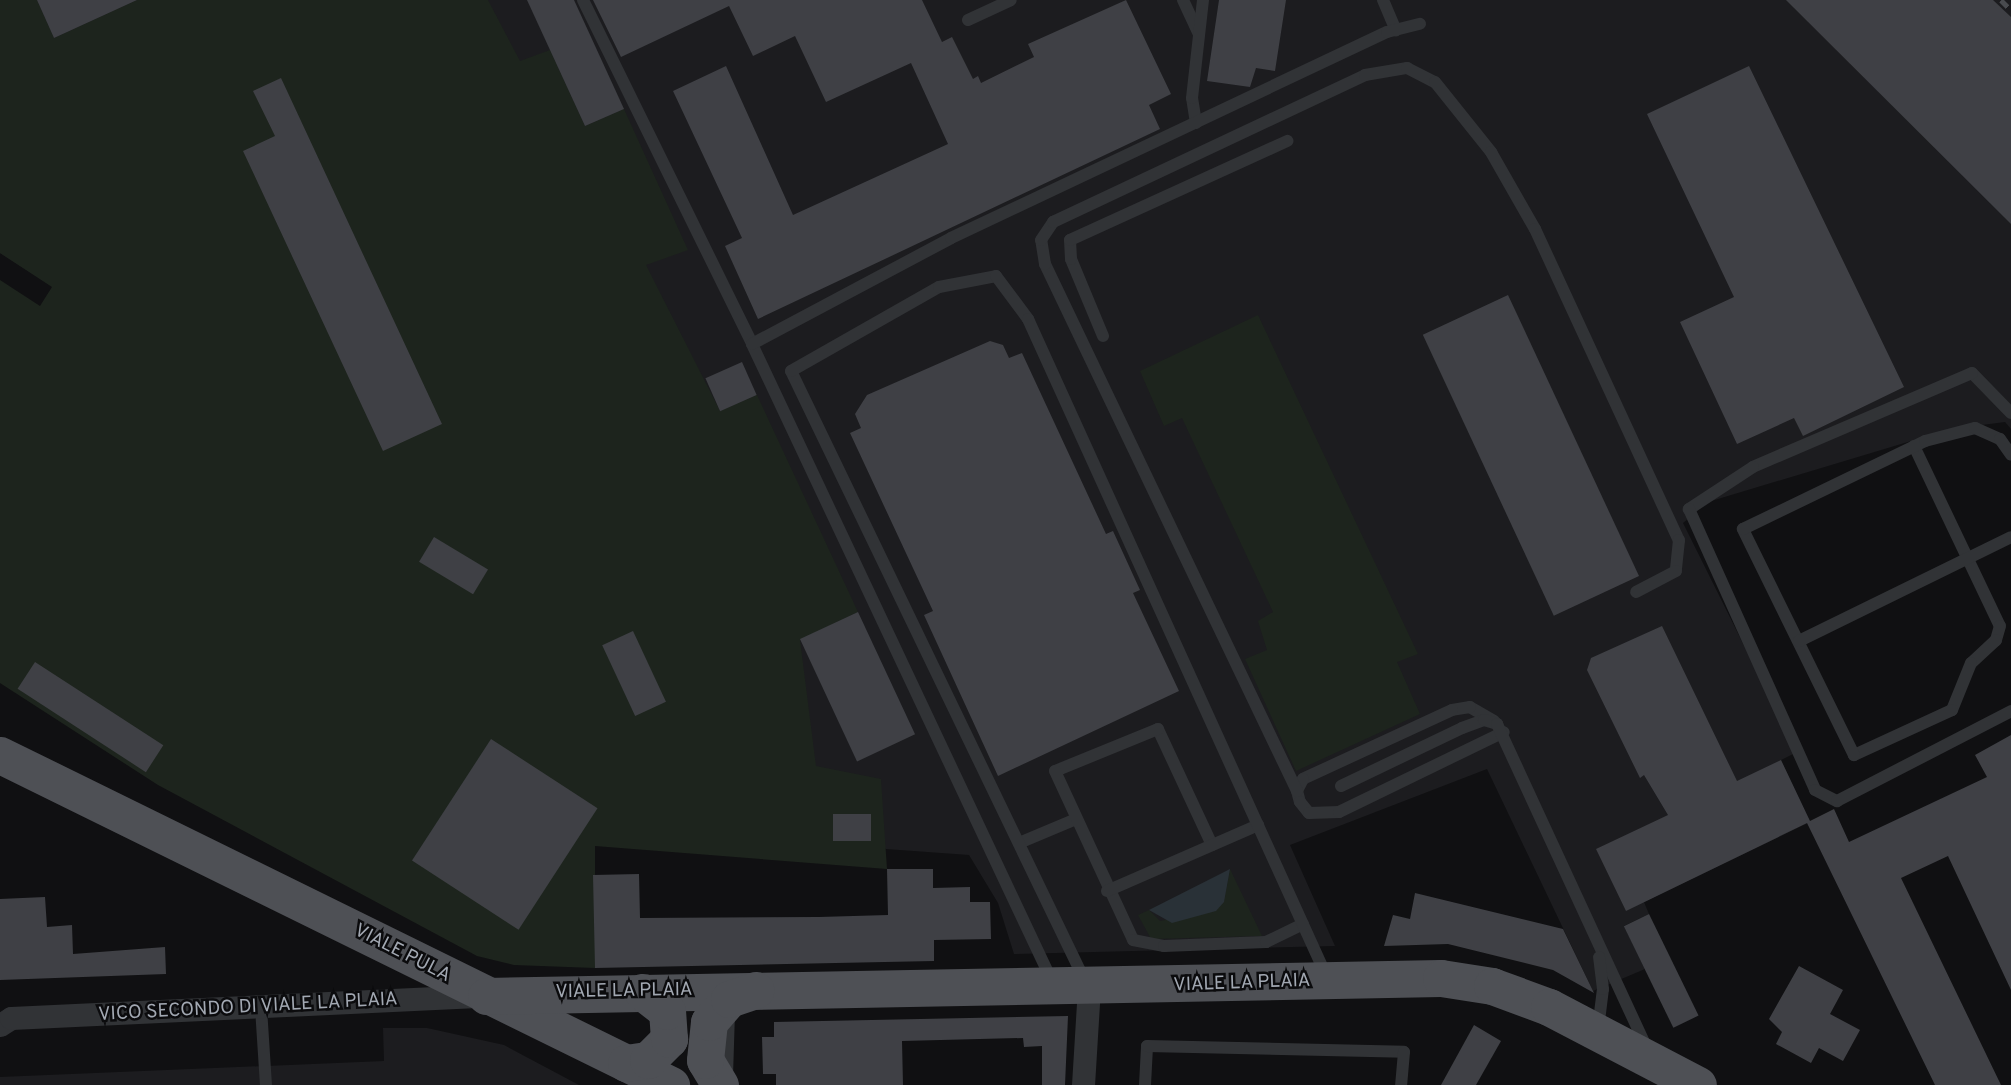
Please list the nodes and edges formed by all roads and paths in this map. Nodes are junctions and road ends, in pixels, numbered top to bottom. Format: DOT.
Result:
graph roads {
  1 [pos="583,0"];
  2 [pos="1011,0"];
  3 [pos="1183,0"];
  4 [pos="1203,0"];
  5 [pos="1383,0"];
  6 [pos="968,20"];
  7 [pos="1420,24"];
  8 [pos="1396,30"];
  9 [pos="1199,34"];
  10 [pos="1196,123"];
  11 [pos="1287,141"];
  12 [pos="1180,162"];
  13 [pos="1189,185"];
  14 [pos="1103,336"];
  15 [pos="752,344"];
  16 [pos="2011,413"];
  17 [pos="1914,446"];
  18 [pos="2011,455"];
  19 [pos="2011,537"];
  20 [pos="1968,558"];
  21 [pos="1636,592"];
  22 [pos="1798,641"];
  23 [pos="2011,711"];
  24 [pos="1501,728"];
  25 [pos="0,755"];
  26 [pos="1341,786"];
  27 [pos="1297,791"];
  28 [pos="1076,818"];
  29 [pos="1258,825"];
  30 [pos="1019,844"];
  31 [pos="1212,845"];
  32 [pos="1107,891"];
  33 [pos="1303,924"];
  34 [pos="1597,943"];
  35 [pos="1329,981"];
  36 [pos="1072,988"];
  37 [pos="643,992"];
  38 [pos="746,994"];
  39 [pos="486,996"];
  40 [pos="261,1008"];
  41 [pos="4,1019"];
  42 [pos="1597,1032"];
  43 [pos="626,1063"];
  44 [pos="1647,1066"];
  45 [pos="266,1085"];
  46 [pos="671,1085"];
  47 [pos="720,1085"];
  48 [pos="727,1085"];
  49 [pos="1083,1085"];
  50 [pos="1145,1085"];
  51 [pos="1401,1085"];
  52 [pos="1698,1085"];
  1 -- 15 [label="lane"];
  2 -- 6 [label="lane"];
  3 -- 9 [label="lane"];
  4 -- 9 [label="lane"];
  5 -- 8 [label="lane"];
  7 -- 8 [label="lane"];
  8 -- 10 [label="lane"];
  9 -- 10 [label="lane"];
  10 -- 15 [label="lane"];
  11 -- 13 [label="lane"];
  12 -- 13 [label="lane"];
  12 -- 21 [label="lane"];
  12 -- 27 [label="lane"];
  13 -- 14 [label="lane"];
  15 -- 36 [label="lane"];
  16 -- 23 [label="lane"];
  17 -- 18 [label="lane"];
  17 -- 20 [label="lane"];
  17 -- 22 [label="lane"];
  19 -- 20 [label="lane"];
  20 -- 22 [label="lane"];
  20 -- 22 [label="lane"];
  24 -- 26 [label="lane"];
  24 -- 27 [label="lane"];
  24 -- 27 [label="lane"];
  24 -- 34 [label="lane"];
  25 -- 39 [label="main road, VIALE PULA"];
  28 -- 30 [label="lane"];
  28 -- 31 [label="lane"];
  28 -- 32 [label="lane"];
  29 -- 30 [label="lane"];
  29 -- 31 [label="lane"];
  29 -- 33 [label="lane"];
  30 -- 36 [label="lane"];
  31 -- 32 [label="lane"];
  32 -- 33 [label="lane"];
  33 -- 35 [label="lane"];
  34 -- 42 [label="lane"];
  34 -- 44 [label="lane"];
  35 -- 36 [label="main road, VIALE LA PLAIA"];
  35 -- 42 [label="main road, VIALE LA PLAIA"];
  36 -- 38 [label="main road, VIALE LA PLAIA"];
  36 -- 49 [label="street"];
  37 -- 38 [label="main road, VIALE LA PLAIA"];
  37 -- 39 [label="main road, VIALE LA PLAIA"];
  37 -- 43 [label="main road"];
  38 -- 47 [label="main road, VIALE LA PLAIA"];
  38 -- 48 [label="lane"];
  39 -- 40 [label="street, VICO SECONDO DI VIALE LA PLAIA"];
  39 -- 43 [label="main road, VIALE PULA"];
  40 -- 41 [label="street, VICO SECONDO DI VIALE LA PLAIA"];
  40 -- 45 [label="lane"];
  42 -- 44 [label="main road, VIALE LA PLAIA"];
  43 -- 46 [label="main road, VIALE PULA"];
  44 -- 52 [label="main road, VIALE LA PLAIA"];
  50 -- 51 [label="lane"];
}
